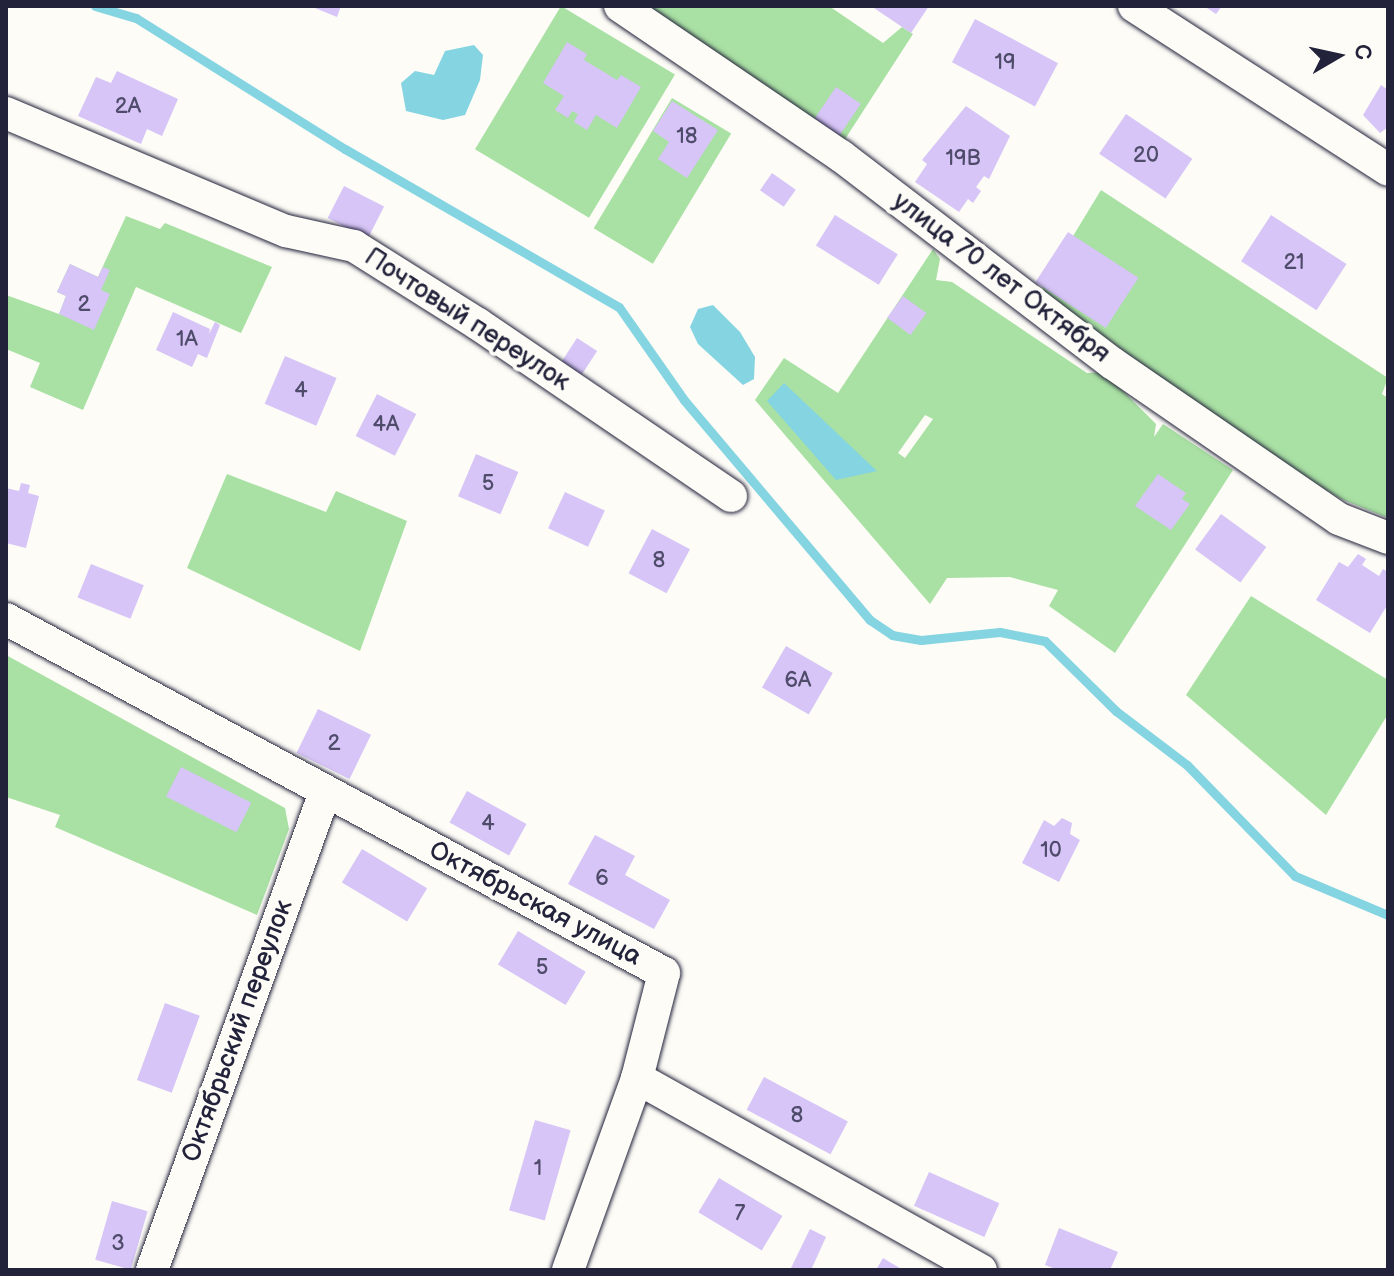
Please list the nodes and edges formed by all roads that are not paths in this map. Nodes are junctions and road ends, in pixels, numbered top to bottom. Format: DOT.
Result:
graph roads {
  1 [pos="620,6"];
  2 [pos="1134,6"];
  3 [pos="6,113"];
  4 [pos="1388,170"];
  5 [pos="731,496"];
  6 [pos="1388,538"];
  7 [pos="6,619"];
  8 [pos="325,792"];
  9 [pos="637,1078"];
  10 [pos="152,1270"];
  11 [pos="568,1270"];
  12 [pos="981,1270"];
  1 -- 6 [label="street, улица 70 лет Октября"];
  2 -- 4 [label="street"];
  3 -- 5 [label="street, Почтовый переулок"];
  7 -- 8 [label="street, Октябрьская улица"];
  8 -- 9 [label="street, Октябрьская улица"];
  8 -- 10 [label="street, Октябрьский переулок"];
  9 -- 11 [label="street"];
  9 -- 12 [label="street"];
}
